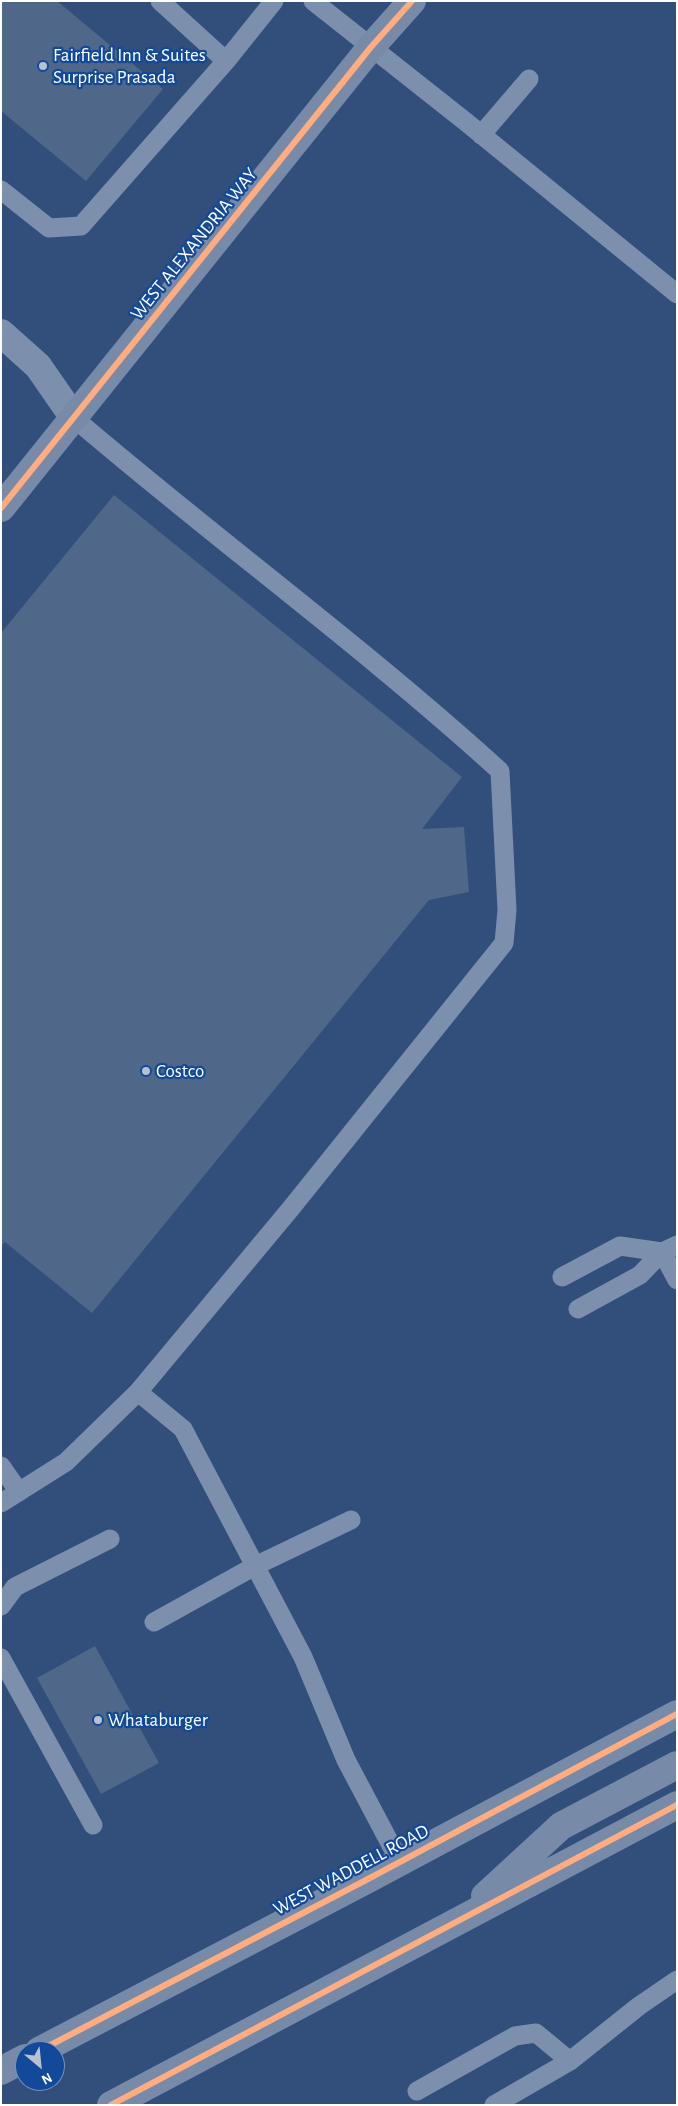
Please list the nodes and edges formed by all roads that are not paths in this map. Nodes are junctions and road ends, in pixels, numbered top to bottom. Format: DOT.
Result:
graph roads {
  1 [pos="160,1"];
  2 [pos="274,1"];
  3 [pos="313,1"];
  4 [pos="412,1"];
  5 [pos="371,48"];
  6 [pos="226,62"];
  7 [pos="529,78"];
  8 [pos="481,135"];
  9 [pos="1,190"];
  10 [pos="677,294"];
  11 [pos="1,333"];
  12 [pos="74,418"];
  13 [pos="1,508"];
  14 [pos="669,1248"];
  15 [pos="562,1277"];
  16 [pos="677,1280"];
  17 [pos="578,1309"];
  18 [pos="138,1392"];
  19 [pos="1,1466"];
  20 [pos="19,1492"];
  21 [pos="1,1503"];
  22 [pos="351,1520"];
  23 [pos="110,1539"];
  24 [pos="255,1566"];
  25 [pos="1,1606"];
  26 [pos="154,1622"];
  27 [pos="1,1658"];
  28 [pos="677,1714"];
  29 [pos="677,1764"];
  30 [pos="677,1805"];
  31 [pos="94,1825"];
  32 [pos="400,1862"];
  33 [pos="456,1922"];
  34 [pos="677,1980"];
  35 [pos="57,2041"];
  36 [pos="570,2061"];
  37 [pos="15,2063"];
  38 [pos="1,2071"];
  39 [pos="417,2091"];
  40 [pos="111,2105"];
  41 [pos="494,2105"];
  1 -- 6 [label="lane"];
  2 -- 6 [label="lane"];
  3 -- 5 [label="lane"];
  4 -- 5 [label="main road, WEST ALEXANDRIA WAY"];
  5 -- 8 [label="lane"];
  5 -- 12 [label="main road, WEST ALEXANDRIA WAY"];
  6 -- 9 [label="lane"];
  7 -- 8 [label="lane"];
  8 -- 10 [label="lane"];
  11 -- 12 [label="street"];
  12 -- 13 [label="main road, WEST ALEXANDRIA WAY"];
  12 -- 18 [label="lane"];
  14 -- 15 [label="lane"];
  14 -- 16 [label="lane"];
  14 -- 17 [label="lane"];
  18 -- 20 [label="lane"];
  18 -- 24 [label="lane"];
  19 -- 20 [label="lane"];
  20 -- 21 [label="lane"];
  22 -- 24 [label="lane"];
  23 -- 25 [label="lane"];
  24 -- 26 [label="lane"];
  24 -- 32 [label="lane"];
  27 -- 31 [label="lane"];
  28 -- 32 [label="main road, WEST WADDELL ROAD"];
  29 -- 33 [label="main road"];
  30 -- 33 [label="main road"];
  32 -- 35 [label="main road, WEST WADDELL ROAD"];
  33 -- 40 [label="main road"];
  34 -- 36 [label="lane"];
  36 -- 39 [label="lane"];
  36 -- 41 [label="lane"];
  37 -- 38 [label="main road"];
}
